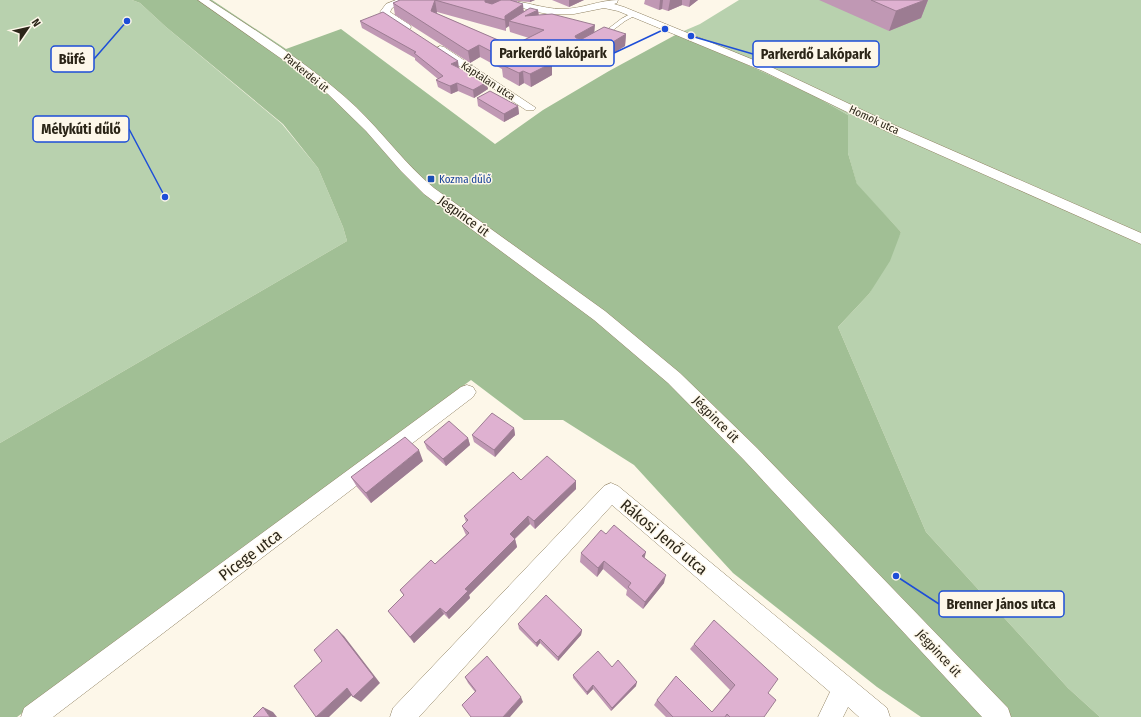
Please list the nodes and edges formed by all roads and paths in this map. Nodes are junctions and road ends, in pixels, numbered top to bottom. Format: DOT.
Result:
graph roads {
  1 [pos="203,0"];
  2 [pos="404,0"];
  3 [pos="542,0"];
  4 [pos="616,0"];
  5 [pos="510,3"];
  6 [pos="605,5"];
  7 [pos="532,10"];
  8 [pos="634,14"];
  9 [pos="414,32"];
  10 [pos="594,41"];
  11 [pos="433,45"];
  12 [pos="530,108"];
  13 [pos="397,160"];
  14 [pos="1141,239"];
  15 [pos="467,392"];
  16 [pos="844,690"];
  17 [pos="33,717"];
  18 [pos="402,717"];
  19 [pos="830,717"];
  20 [pos="878,717"];
  21 [pos="999,717"];
  1 -- 13 [label="street, Parkerdei út"];
  2 -- 9 [label="street"];
  3 -- 7 [label="street"];
  4 -- 6 [label="street"];
  5 -- 7 [label="street"];
  6 -- 7 [label="street"];
  6 -- 8 [label="street, Homok utca"];
  8 -- 10 [label="lane"];
  8 -- 14 [label="street, Homok utca"];
  11 -- 12 [label="street, Káptalan utca"];
  13 -- 21 [label="street, Jégpince út"];
  15 -- 17 [label="street, Picege utca"];
  16 -- 18 [label="street, Rákosi Jenő utca"];
  16 -- 19 [label="street"];
  16 -- 20 [label="street, Rákosi Jenő utca"];
}
